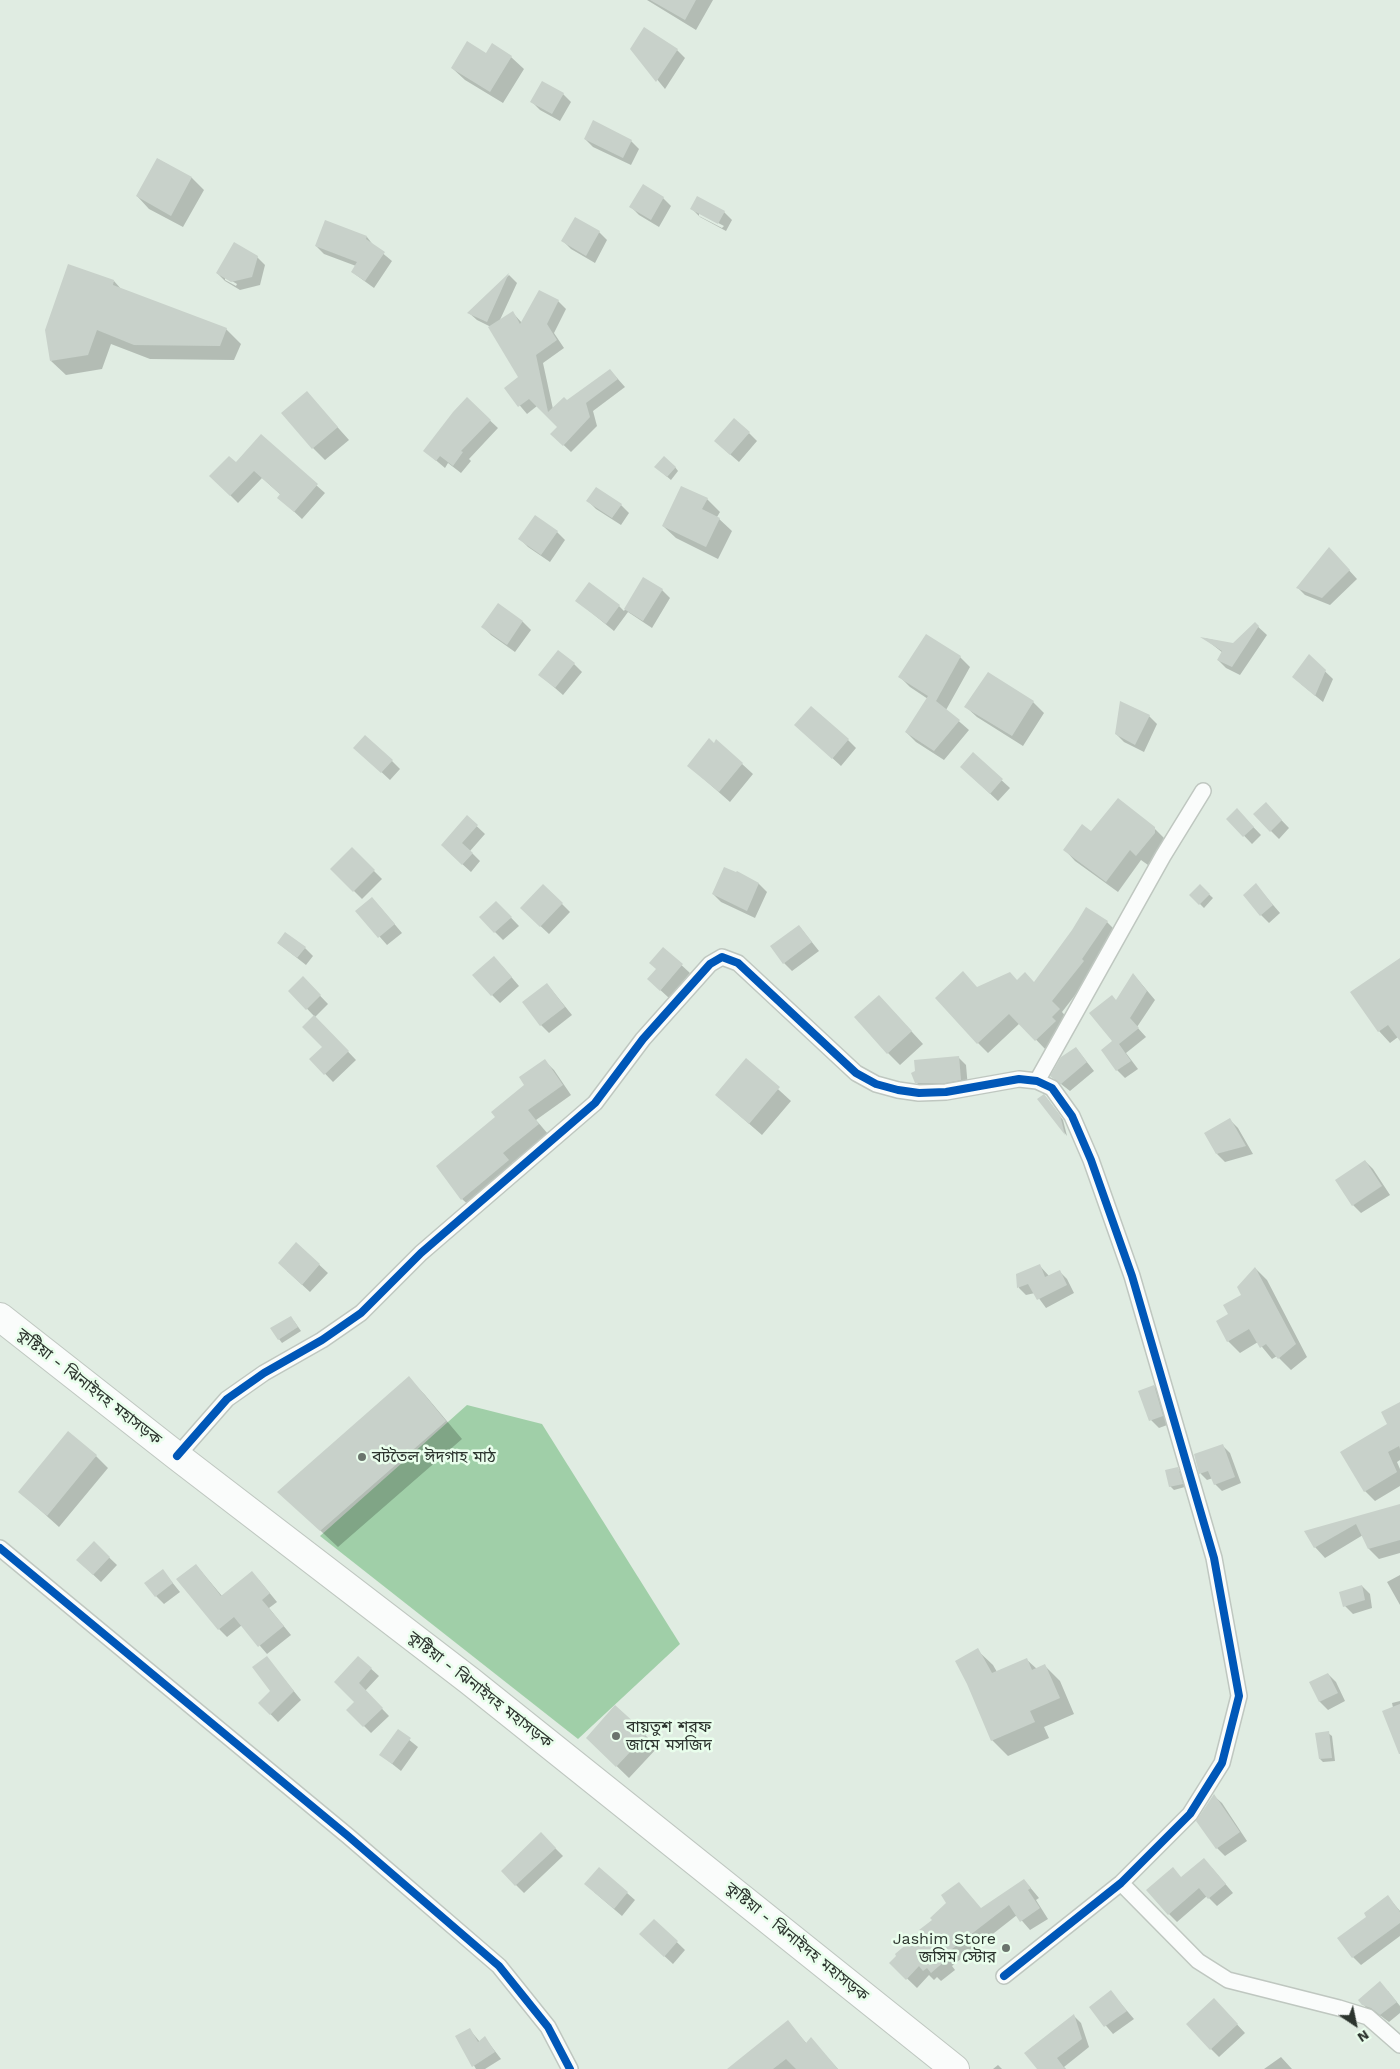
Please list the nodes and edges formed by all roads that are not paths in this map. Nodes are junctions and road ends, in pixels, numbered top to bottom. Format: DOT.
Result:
graph roads {
  1 [pos="1203,791"];
  2 [pos="1037,1081"];
  3 [pos="0,1317"];
  4 [pos="177,1456"];
  5 [pos="0,1548"];
  6 [pos="1121,1883"];
  7 [pos="1004,1976"];
  8 [pos="1400,2045"];
  9 [pos="570,2069"];
  10 [pos="955,2069"];
  1 -- 2 [label="street"];
  2 -- 4 [label="street"];
  2 -- 6 [label="street"];
  3 -- 4 [label="highway, কুষ্টিয়া - ঝিনাইদহ মহাসড়ক"];
  4 -- 10 [label="highway, কুষ্টিয়া - ঝিনাইদহ মহাসড়ক"];
  5 -- 9 [label="street"];
  6 -- 7 [label="street"];
  6 -- 8 [label="street"];
}
